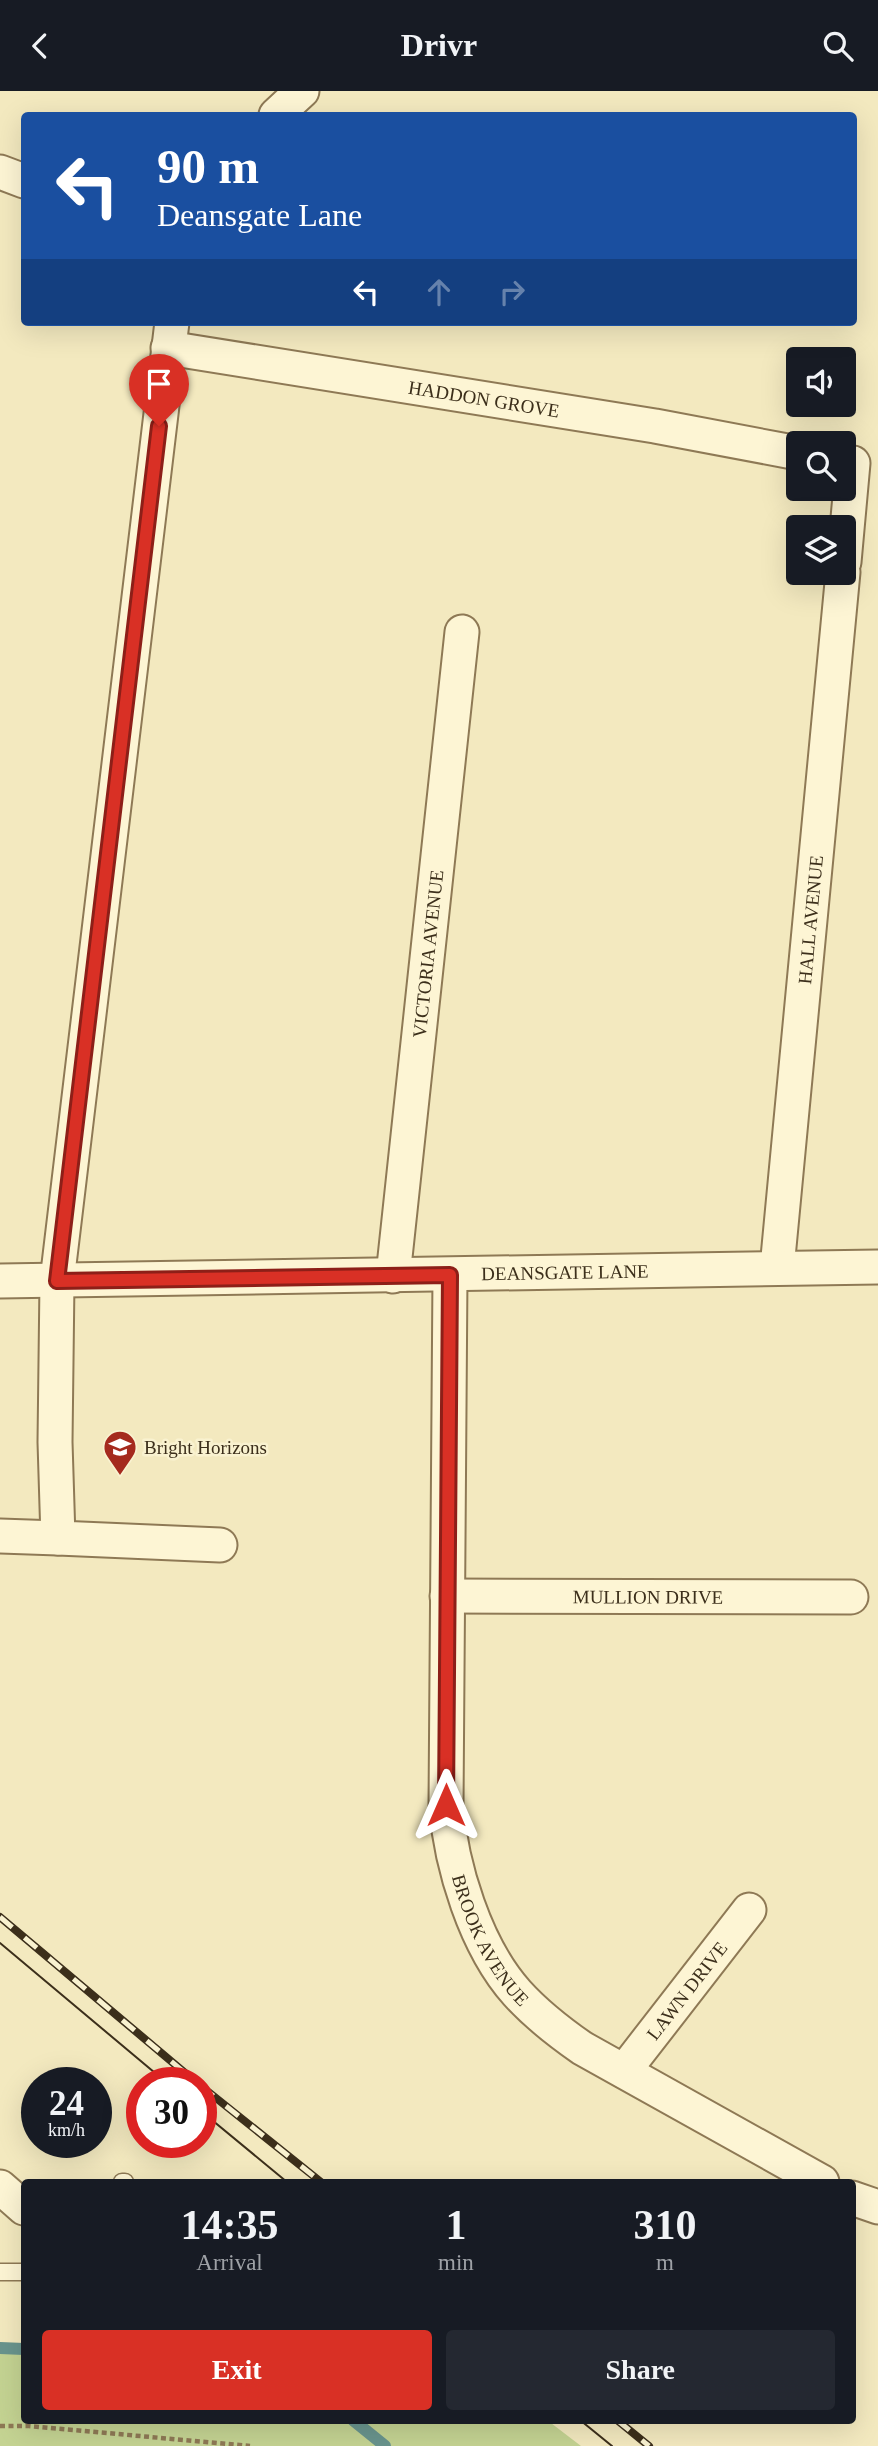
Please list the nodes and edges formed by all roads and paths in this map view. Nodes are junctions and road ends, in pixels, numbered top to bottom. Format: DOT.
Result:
graph roads {
  1 [pos="302,91"];
  2 [pos="279,112"];
  3 [pos="0,172"];
  4 [pos="21,180"];
  5 [pos="170,335"];
  6 [pos="786,451"];
  7 [pos="858,464"];
  8 [pos="851,515"];
  9 [pos="842,585"];
  10 [pos="462,632"];
  11 [pos="878,1267"];
  12 [pos="777,1268"];
  13 [pos="450,1275"];
  14 [pos="393,1276"];
  15 [pos="0,1281"];
  16 [pos="57,1281"];
  17 [pos="0,1537"];
  18 [pos="58,1538"];
  19 [pos="220,1545"];
  20 [pos="447,1596"];
  21 [pos="851,1597"];
  22 [pos="749,1910"];
  23 [pos="624,2071"];
  24 [pos="817,2179"];
  25 [pos="856,2199"];
  26 [pos="878,2207"];
  27 [pos="0,2272"];
  28 [pos="21,2272"];
  29 [pos="0,2426"];
  30 [pos="250,2446"];
  1 -- 2 [label="street"];
  3 -- 4 [label="street"];
  5 -- 6 [label="street, HADDON GROVE"];
  5 -- 16 [label="street"];
  7 -- 8 [label="street"];
  9 -- 12 [label="street, HALL AVENUE"];
  10 -- 14 [label="street, VICTORIA AVENUE"];
  11 -- 12 [label="street, DEANSGATE LANE"];
  12 -- 13 [label="street, DEANSGATE LANE"];
  13 -- 14 [label="street, DEANSGATE LANE"];
  13 -- 20 [label="street, BROOK AVENUE"];
  14 -- 16 [label="street, DEANSGATE LANE"];
  15 -- 16 [label="street, DEANSGATE LANE"];
  16 -- 18 [label="street"];
  17 -- 18 [label="street"];
  18 -- 19 [label="street"];
  20 -- 21 [label="street, MULLION DRIVE"];
  20 -- 23 [label="street, BROOK AVENUE"];
  22 -- 23 [label="street, LAWN DRIVE"];
  23 -- 24 [label="street, BROOK AVENUE"];
  25 -- 26 [label="street"];
  27 -- 28 [label="lane"];
  29 -- 30 [label="path"];
}
